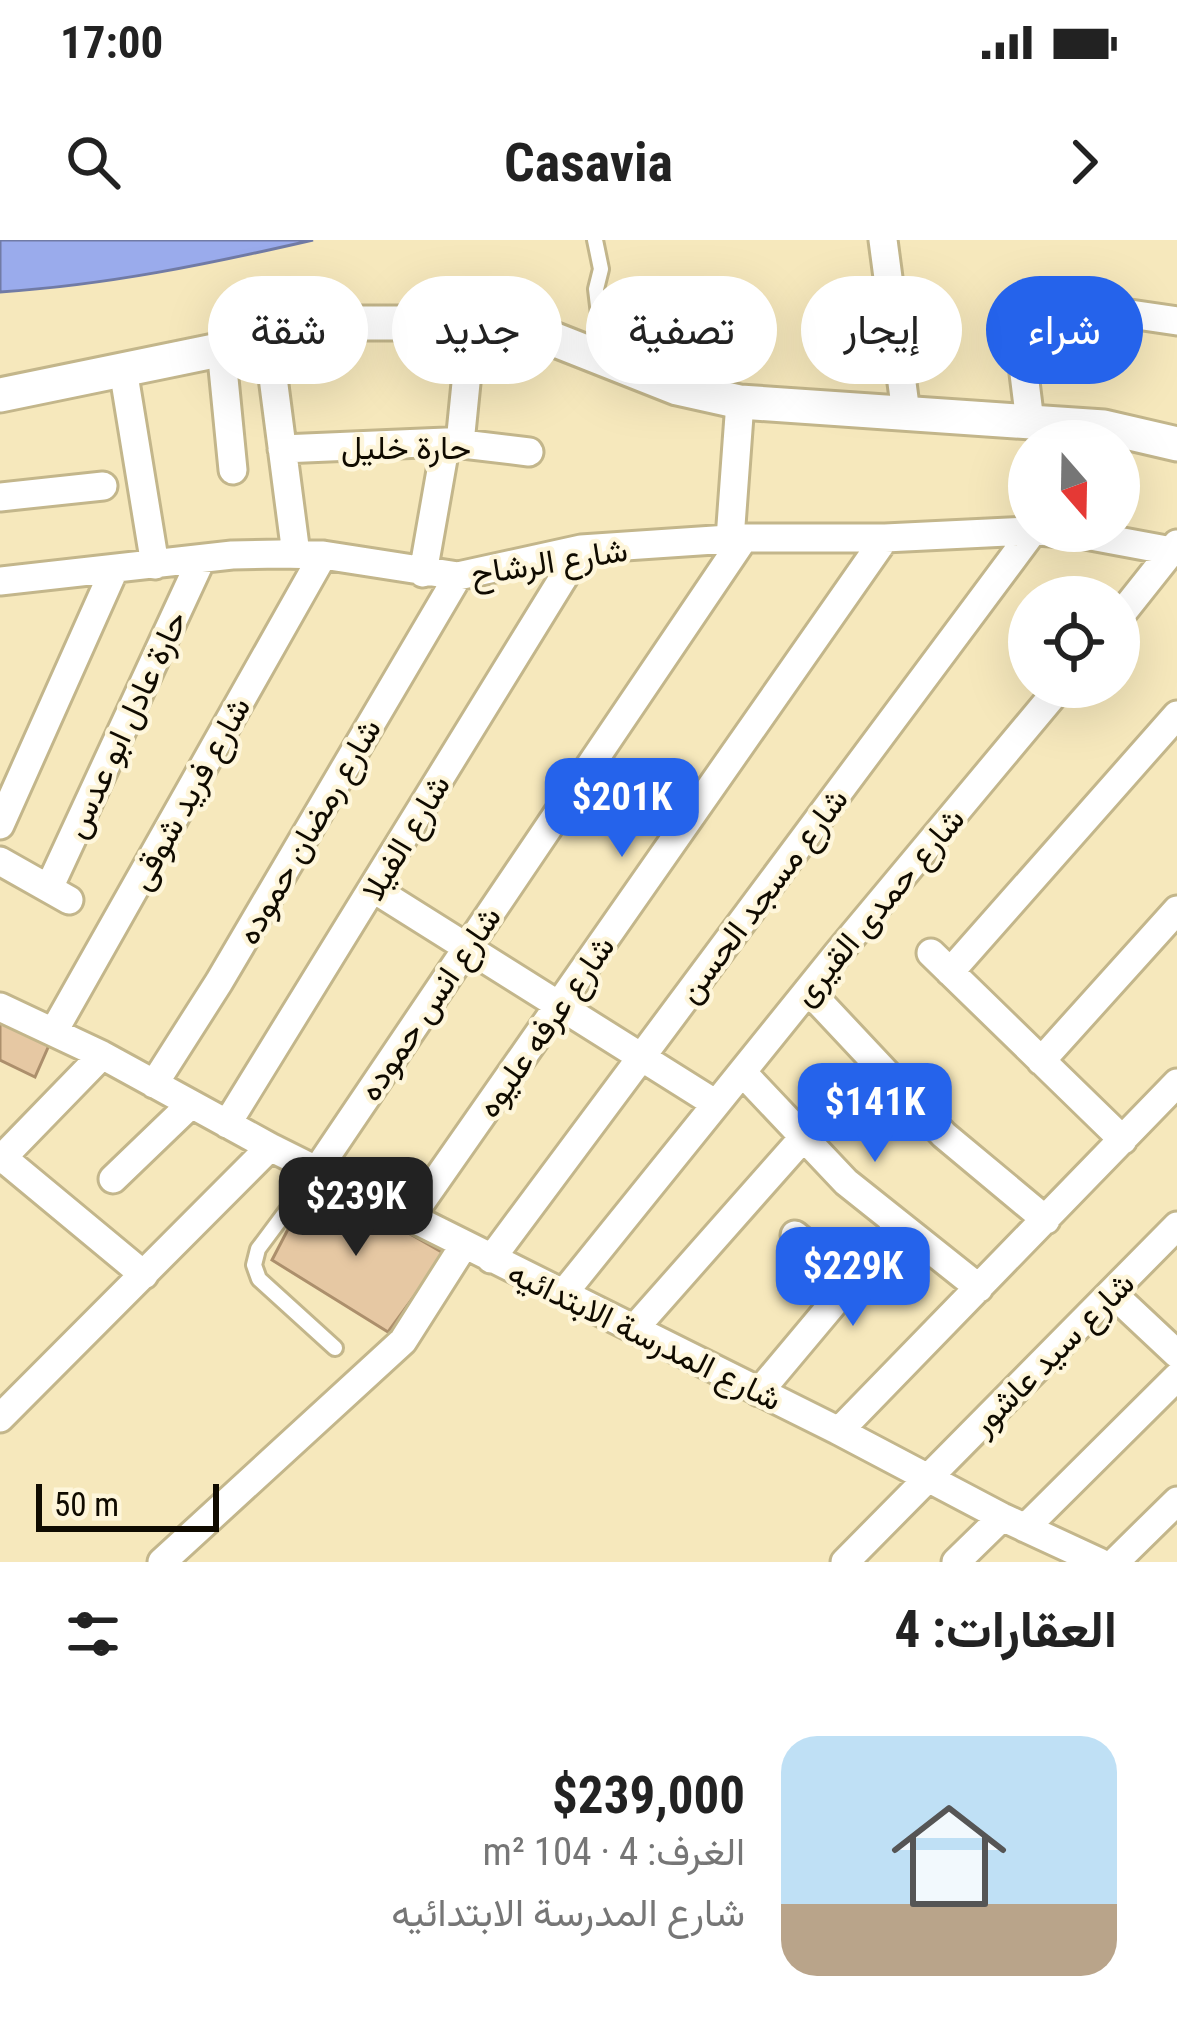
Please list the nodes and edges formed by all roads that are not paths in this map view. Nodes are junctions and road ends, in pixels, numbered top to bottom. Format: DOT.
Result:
graph roads {
  1 [pos="595,240"];
  2 [pos="883,240"];
  3 [pos="599,276"];
  4 [pos="1177,320"];
  5 [pos="208,351"];
  6 [pos="123,369"];
  7 [pos="225,384"];
  8 [pos="274,384"];
  9 [pos="462,384"];
  10 [pos="668,384"];
  11 [pos="0,395"];
  12 [pos="740,402"];
  13 [pos="906,413"];
  14 [pos="1008,420"];
  15 [pos="1030,420"];
  16 [pos="1140,436"];
  17 [pos="453,442"];
  18 [pos="1177,444"];
  19 [pos="282,449"];
  20 [pos="529,452"];
  21 [pos="233,470"];
  22 [pos="103,486"];
  23 [pos="0,497"];
  24 [pos="1008,532"];
  25 [pos="885,538"];
  26 [pos="736,539"];
  27 [pos="1140,543"];
  28 [pos="580,549"];
  29 [pos="1176,549"];
  30 [pos="1017,552"];
  31 [pos="310,555"];
  32 [pos="201,560"];
  33 [pos="155,565"];
  34 [pos="114,570"];
  35 [pos="423,574"];
  36 [pos="458,576"];
  37 [pos="0,581"];
  38 [pos="1140,592"];
  39 [pos="1043,708"];
  40 [pos="1177,715"];
  41 [pos="0,825"];
  42 [pos="0,862"];
  43 [pos="374,889"];
  44 [pos="1177,910"];
  45 [pos="467,947"];
  46 [pos="808,990"];
  47 [pos="0,1007"];
  48 [pos="558,1007"];
  49 [pos="54,1031"];
  50 [pos="102,1055"];
  51 [pos="642,1055"];
  52 [pos="1041,1061"];
  53 [pos="742,1072"];
  54 [pos="886,1075"];
  55 [pos="1177,1083"];
  56 [pos="154,1084"];
  57 [pos="191,1104"];
  58 [pos="716,1104"];
  59 [pos="846,1116"];
  60 [pos="227,1124"];
  61 [pos="802,1139"];
  62 [pos="1123,1140"];
  63 [pos="270,1147"];
  64 [pos="1,1159"];
  65 [pos="316,1170"];
  66 [pos="113,1179"];
  67 [pos="410,1218"];
  68 [pos="1046,1220"];
  69 [pos="899,1225"];
  70 [pos="1177,1226"];
  71 [pos="795,1235"];
  72 [pos="464,1245"];
  73 [pos="491,1259"];
  74 [pos="144,1275"];
  75 [pos="851,1282"];
  76 [pos="979,1288"];
  77 [pos="1112,1293"];
  78 [pos="563,1294"];
  79 [pos="634,1329"];
  80 [pos="335,1348"];
  81 [pos="1177,1354"];
  82 [pos="1177,1377"];
  83 [pos="759,1392"];
  84 [pos="0,1418"];
  85 [pos="838,1431"];
  86 [pos="927,1479"];
  87 [pos="1177,1501"];
  88 [pos="1013,1522"];
  89 [pos="162,1562"];
  90 [pos="845,1562"];
  91 [pos="956,1562"];
  92 [pos="1099,1562"];
  93 [pos="1114,1562"];
  1 -- 3 [label="lane"];
  2 -- 13 [label="street"];
  4 -- 15 [label="street"];
  5 -- 6 [label="street"];
  6 -- 11 [label="street"];
  6 -- 33 [label="street"];
  7 -- 21 [label="street"];
  8 -- 19 [label="street"];
  9 -- 17 [label="street"];
  10 -- 12 [label="street"];
  12 -- 13 [label="street"];
  12 -- 26 [label="street"];
  13 -- 14 [label="street"];
  16 -- 18 [label="street"];
  17 -- 19 [label="street, حارة خليل"];
  17 -- 20 [label="street, حارة خليل"];
  17 -- 35 [label="street"];
  19 -- 31 [label="street"];
  22 -- 23 [label="street"];
  24 -- 25 [label="street, شارع الرشاح"];
  25 -- 26 [label="street, شارع الرشاح"];
  25 -- 48 [label="street, شارع عرفه عليوه"];
  26 -- 28 [label="street, شارع الرشاح"];
  26 -- 45 [label="street, شارع انس حموده"];
  27 -- 29 [label="street, شارع الرشاح"];
  28 -- 36 [label="street, شارع الرشاح"];
  28 -- 43 [label="street, شارع الفيلا"];
  29 -- 38 [label="street"];
  30 -- 51 [label="street, شارع مسجد الحسن"];
  31 -- 32 [label="street, شارع الرشاح"];
  31 -- 35 [label="street, شارع الرشاح"];
  31 -- 49 [label="street, شارع فريد شوقى"];
  32 -- 33 [label="street, شارع الرشاح"];
  32 -- 42 [label="street, حارة عادل ابو عدس"];
  33 -- 34 [label="street, شارع الرشاح"];
  34 -- 37 [label="street, شارع الرشاح"];
  34 -- 41 [label="street"];
  35 -- 36 [label="street, شارع الرشاح"];
  36 -- 56 [label="street, شارع رمضان حموده"];
  39 -- 46 [label="street, شارع حمدى القيرى"];
  40 -- 52 [label="street"];
  43 -- 45 [label="street"];
  43 -- 60 [label="street, شارع الفيلا"];
  44 -- 52 [label="street"];
  45 -- 48 [label="street"];
  45 -- 65 [label="street, شارع انس حموده"];
  46 -- 53 [label="street, شارع حمدى القيرى"];
  46 -- 54 [label="street"];
  47 -- 49 [label="street, شارع المدرسة الابتدائيه"];
  48 -- 51 [label="street"];
  48 -- 67 [label="street, شارع عرفه عليوه"];
  49 -- 50 [label="street, شارع المدرسة الابتدائيه"];
  50 -- 56 [label="street, شارع المدرسة الابتدائيه"];
  50 -- 64 [label="street"];
  51 -- 58 [label="street"];
  51 -- 73 [label="street, شارع مسجد الحسن"];
  52 -- 62 [label="street"];
  53 -- 58 [label="street, شارع حمدى القيرى"];
  53 -- 61 [label="street"];
  54 -- 59 [label="street"];
  54 -- 68 [label="street"];
  55 -- 62 [label="street"];
  56 -- 57 [label="street, شارع المدرسة الابتدائيه"];
  57 -- 60 [label="street, شارع المدرسة الابتدائيه"];
  57 -- 66 [label="street"];
  58 -- 78 [label="street, شارع حمدى القيرى"];
  60 -- 63 [label="street, شارع المدرسة الابتدائيه"];
  61 -- 69 [label="street"];
  61 -- 79 [label="street"];
  62 -- 68 [label="street"];
  63 -- 65 [label="street, شارع المدرسة الابتدائيه"];
  63 -- 74 [label="street"];
  64 -- 74 [label="street"];
  65 -- 67 [label="street, شارع المدرسة الابتدائيه"];
  65 -- 80 [label="lane"];
  67 -- 72 [label="street, شارع المدرسة الابتدائيه"];
  68 -- 76 [label="street"];
  69 -- 75 [label="street"];
  69 -- 76 [label="street"];
  70 -- 77 [label="street, شارع سيد عاشور"];
  71 -- 75 [label="street"];
  72 -- 73 [label="street, شارع المدرسة الابتدائيه"];
  72 -- 89 [label="street"];
  73 -- 78 [label="street, شارع المدرسة الابتدائيه"];
  74 -- 84 [label="street"];
  75 -- 83 [label="street"];
  76 -- 85 [label="street"];
  77 -- 81 [label="street"];
  77 -- 86 [label="street, شارع سيد عاشور"];
  78 -- 79 [label="street, شارع المدرسة الابتدائيه"];
  79 -- 83 [label="street, شارع المدرسة الابتدائيه"];
  82 -- 88 [label="street"];
  83 -- 85 [label="street, شارع المدرسة الابتدائيه"];
  85 -- 86 [label="street, شارع المدرسة الابتدائيه"];
  86 -- 88 [label="street, شارع المدرسة الابتدائيه"];
  86 -- 90 [label="street, شارع سيد عاشور"];
  87 -- 93 [label="street"];
  88 -- 91 [label="street"];
  88 -- 92 [label="street, شارع المدرسة الابتدائيه"];
}
